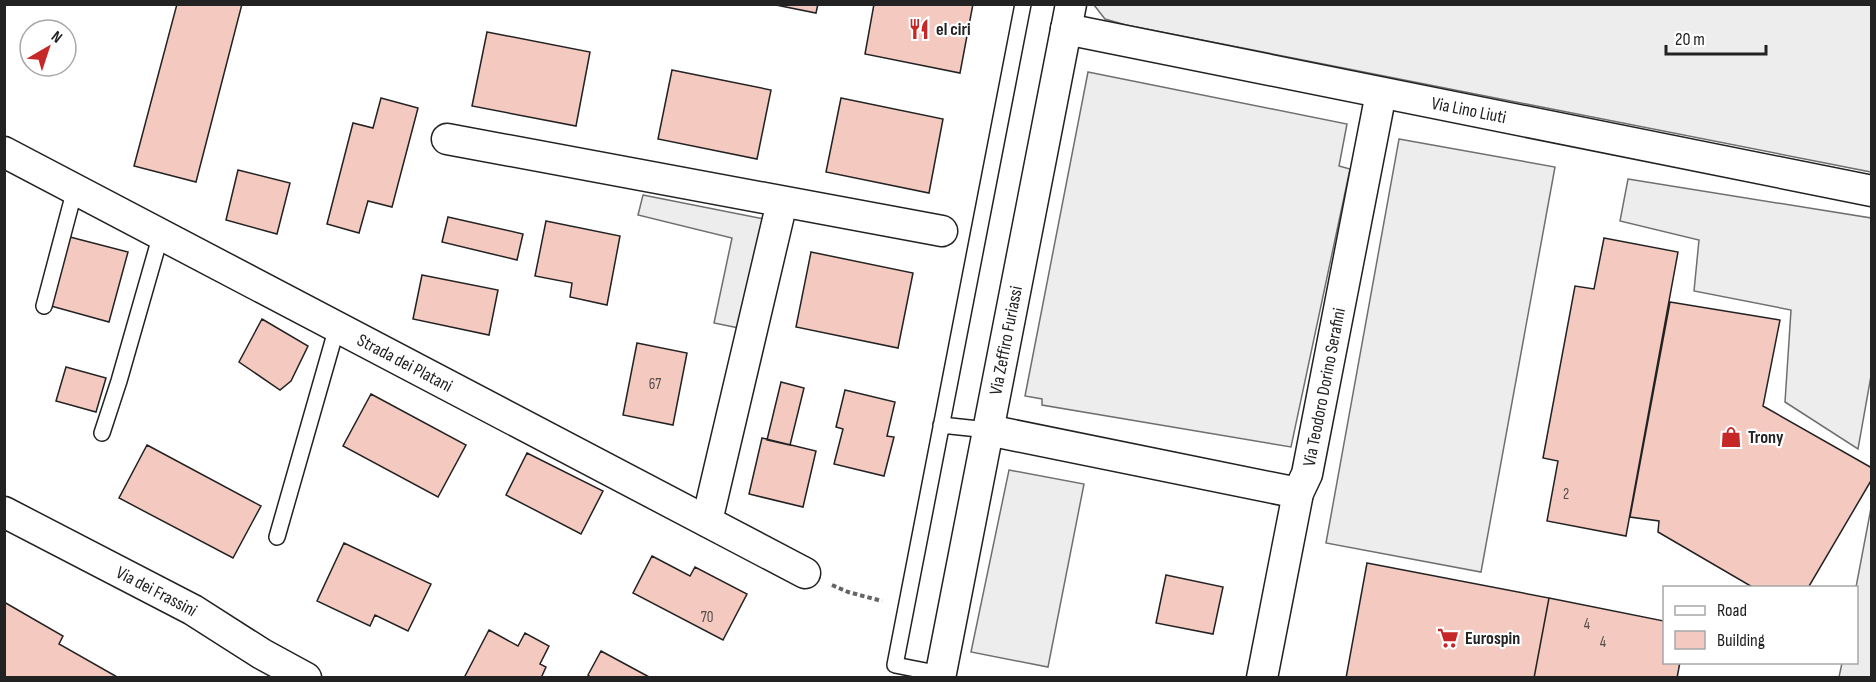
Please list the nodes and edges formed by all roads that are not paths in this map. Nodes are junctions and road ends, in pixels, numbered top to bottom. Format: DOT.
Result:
graph roads {
  1 [pos="1023,4"];
  2 [pos="1068,17"];
  3 [pos="1381,93"];
  4 [pos="447,140"];
  5 [pos="4,152"];
  6 [pos="75,189"];
  7 [pos="1872,191"];
  8 [pos="782,202"];
  9 [pos="942,231"];
  10 [pos="161,234"];
  11 [pos="44,306"];
  12 [pos="337,327"];
  13 [pos="941,425"];
  14 [pos="988,430"];
  15 [pos="102,433"];
  16 [pos="1298,493"];
  17 [pos="4,513"];
  18 [pos="706,521"];
  19 [pos="277,537"];
  20 [pos="805,573"];
  21 [pos="941,676"];
  22 [pos="306,678"];
  23 [pos="1262,678"];
  1 -- 13 [label="lane"];
  2 -- 3 [label="street, Via Lino Liuti"];
  2 -- 14 [label="street, Via Zeffiro Furiassi"];
  3 -- 7 [label="street, Via Lino Liuti"];
  3 -- 16 [label="street, Via Teodoro Dorino Serafini"];
  4 -- 8 [label="street"];
  5 -- 6 [label="street, Strada dei Platani"];
  6 -- 10 [label="street, Strada dei Platani"];
  6 -- 11 [label="lane"];
  8 -- 9 [label="street"];
  8 -- 18 [label="street"];
  10 -- 12 [label="street, Strada dei Platani"];
  10 -- 15 [label="lane"];
  12 -- 18 [label="street, Strada dei Platani"];
  12 -- 19 [label="lane"];
  13 -- 14 [label="lane"];
  13 -- 21 [label="lane"];
  14 -- 16 [label="street"];
  14 -- 21 [label="street, Via Zeffiro Furiassi"];
  16 -- 23 [label="street, Via Teodoro Dorino Serafini"];
  17 -- 22 [label="street, Via dei Frassini"];
  18 -- 20 [label="street, Strada dei Platani"];
}
